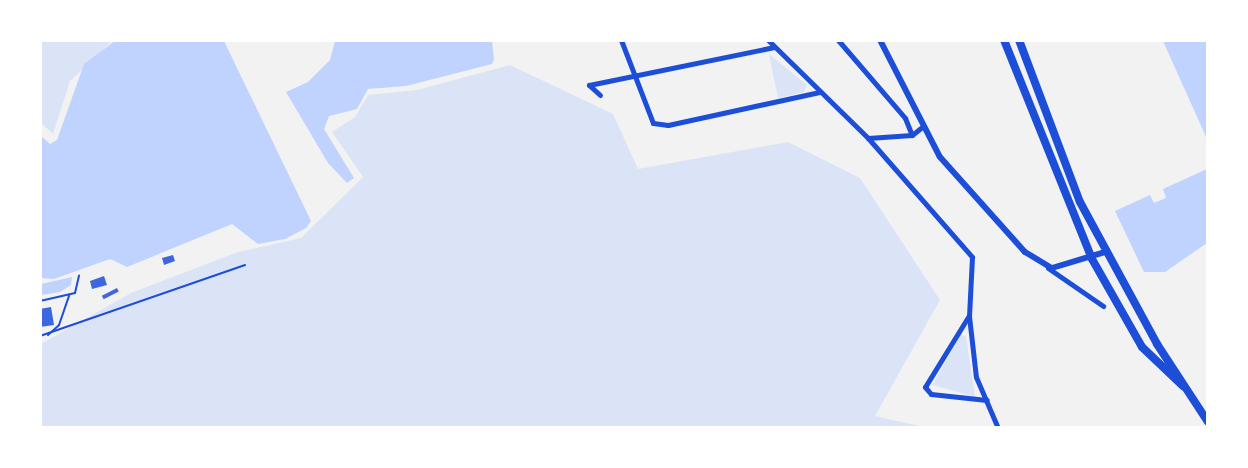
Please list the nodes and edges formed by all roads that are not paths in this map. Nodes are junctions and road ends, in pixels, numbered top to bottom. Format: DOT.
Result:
graph roads {
  1 [pos="621,40"];
  2 [pos="768,40"];
  3 [pos="838,40"];
  4 [pos="880,40"];
  5 [pos="1004,40"];
  6 [pos="1019,40"];
  7 [pos="774,47"];
  8 [pos="634,76"];
  9 [pos="819,92"];
  10 [pos="600,95"];
  11 [pos="923,126"];
  12 [pos="912,135"];
  13 [pos="868,138"];
  14 [pos="1106,252"];
  15 [pos="1092,259"];
  16 [pos="245,265"];
  17 [pos="1047,267"];
  18 [pos="79,275"];
  19 [pos="69,296"];
  20 [pos="40,301"];
  21 [pos="1103,306"];
  22 [pos="969,316"];
  23 [pos="48,335"];
  24 [pos="40,336"];
  25 [pos="1192,394"];
  26 [pos="987,400"];
  27 [pos="1208,422"];
  28 [pos="998,428"];
  1 -- 8 [label="street"];
  2 -- 7 [label="street"];
  3 -- 12 [label="street"];
  4 -- 11 [label="street"];
  5 -- 15 [label="main road"];
  6 -- 14 [label="main road"];
  7 -- 8 [label="street"];
  7 -- 9 [label="street"];
  8 -- 9 [label="street"];
  8 -- 10 [label="street"];
  9 -- 13 [label="street"];
  11 -- 12 [label="street"];
  11 -- 17 [label="street"];
  12 -- 13 [label="street"];
  13 -- 22 [label="street"];
  14 -- 15 [label="street"];
  14 -- 25 [label="main road"];
  15 -- 17 [label="street"];
  15 -- 25 [label="main road"];
  16 -- 23 [label="lane"];
  17 -- 21 [label="street"];
  18 -- 19 [label="lane"];
  19 -- 20 [label="lane"];
  19 -- 23 [label="lane"];
  22 -- 26 [label="street"];
  22 -- 26 [label="street"];
  23 -- 24 [label="lane"];
  25 -- 27 [label="main road"];
  26 -- 28 [label="street"];
}
